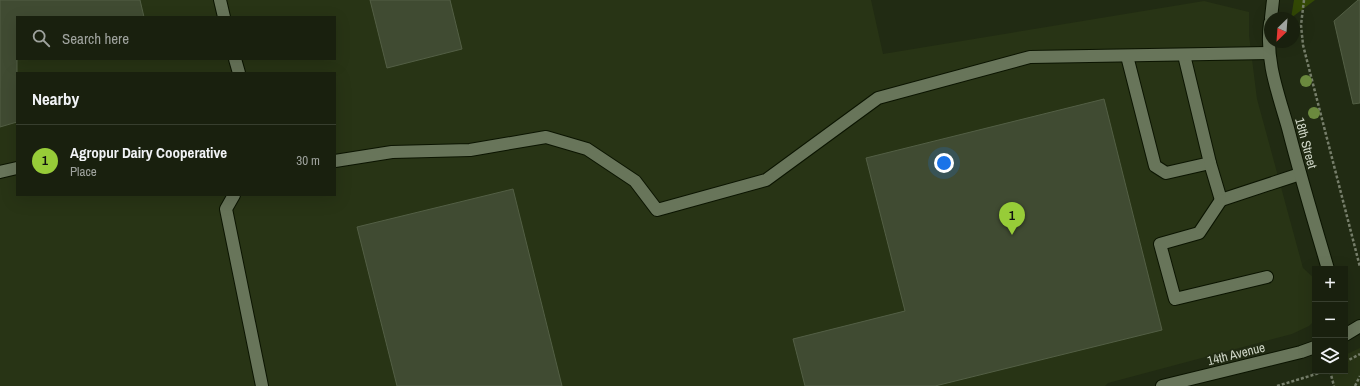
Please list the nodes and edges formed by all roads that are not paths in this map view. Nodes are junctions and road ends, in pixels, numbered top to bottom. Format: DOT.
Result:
graph roads {
  1 [pos="220,0"];
  2 [pos="1273,0"];
  3 [pos="1272,12"];
  4 [pos="224,16"];
  5 [pos="1269,48"];
  6 [pos="1269,54"];
  7 [pos="1184,55"];
  8 [pos="1127,56"];
  9 [pos="235,60"];
  10 [pos="239,72"];
  11 [pos="336,161"];
  12 [pos="1210,163"];
  13 [pos="16,168"];
  14 [pos="0,172"];
  15 [pos="1300,174"];
  16 [pos="233,196"];
  17 [pos="1221,200"];
  18 [pos="1327,266"];
  19 [pos="1267,277"];
  20 [pos="1360,326"];
  21 [pos="1348,331"];
  22 [pos="1312,348"];
  23 [pos="262,386"];
  24 [pos="1162,386"];
  1 -- 4 [label="street"];
  2 -- 3 [label="street"];
  5 -- 6 [label="street, 18th Street"];
  6 -- 7 [label="street"];
  6 -- 15 [label="street, 18th Street"];
  7 -- 8 [label="street"];
  7 -- 12 [label="street"];
  8 -- 11 [label="street"];
  8 -- 12 [label="street"];
  9 -- 10 [label="street"];
  12 -- 17 [label="street"];
  13 -- 14 [label="street"];
  15 -- 17 [label="street"];
  15 -- 18 [label="street, 18th Street"];
  16 -- 23 [label="street"];
  17 -- 19 [label="street"];
  20 -- 21 [label="street"];
  22 -- 24 [label="street, 14th Avenue"];
}
